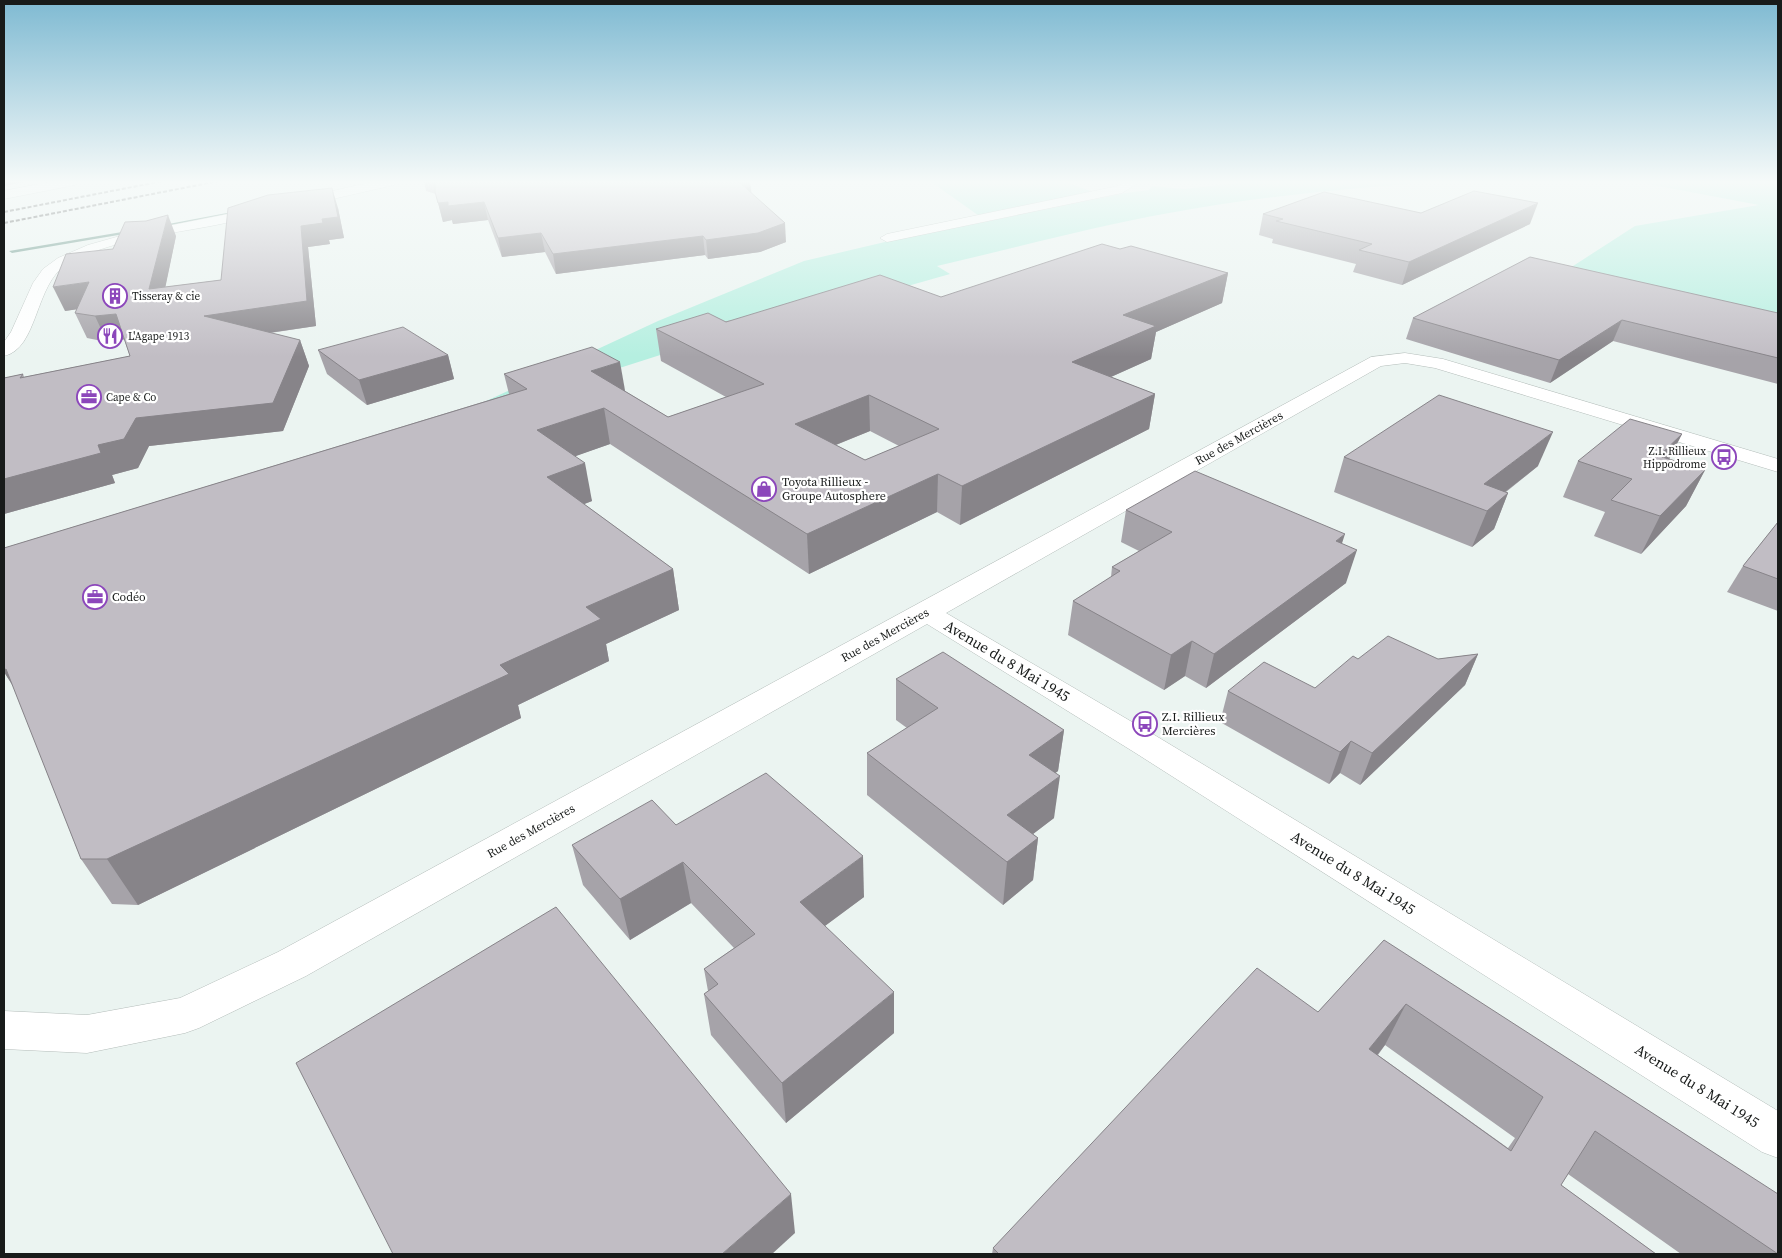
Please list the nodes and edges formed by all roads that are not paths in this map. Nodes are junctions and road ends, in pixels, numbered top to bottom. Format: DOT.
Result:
graph roads {
  1 [pos="123,240"];
  2 [pos="4,351"];
  3 [pos="1778,466"];
  4 [pos="926,612"];
  5 [pos="4,1030"];
  6 [pos="1778,1136"];
  1 -- 2 [label="street"];
  3 -- 4 [label="street, Rue des Mercières"];
  4 -- 5 [label="street, Rue des Mercières"];
  4 -- 6 [label="street, Avenue du 8 Mai 1945"];
}
